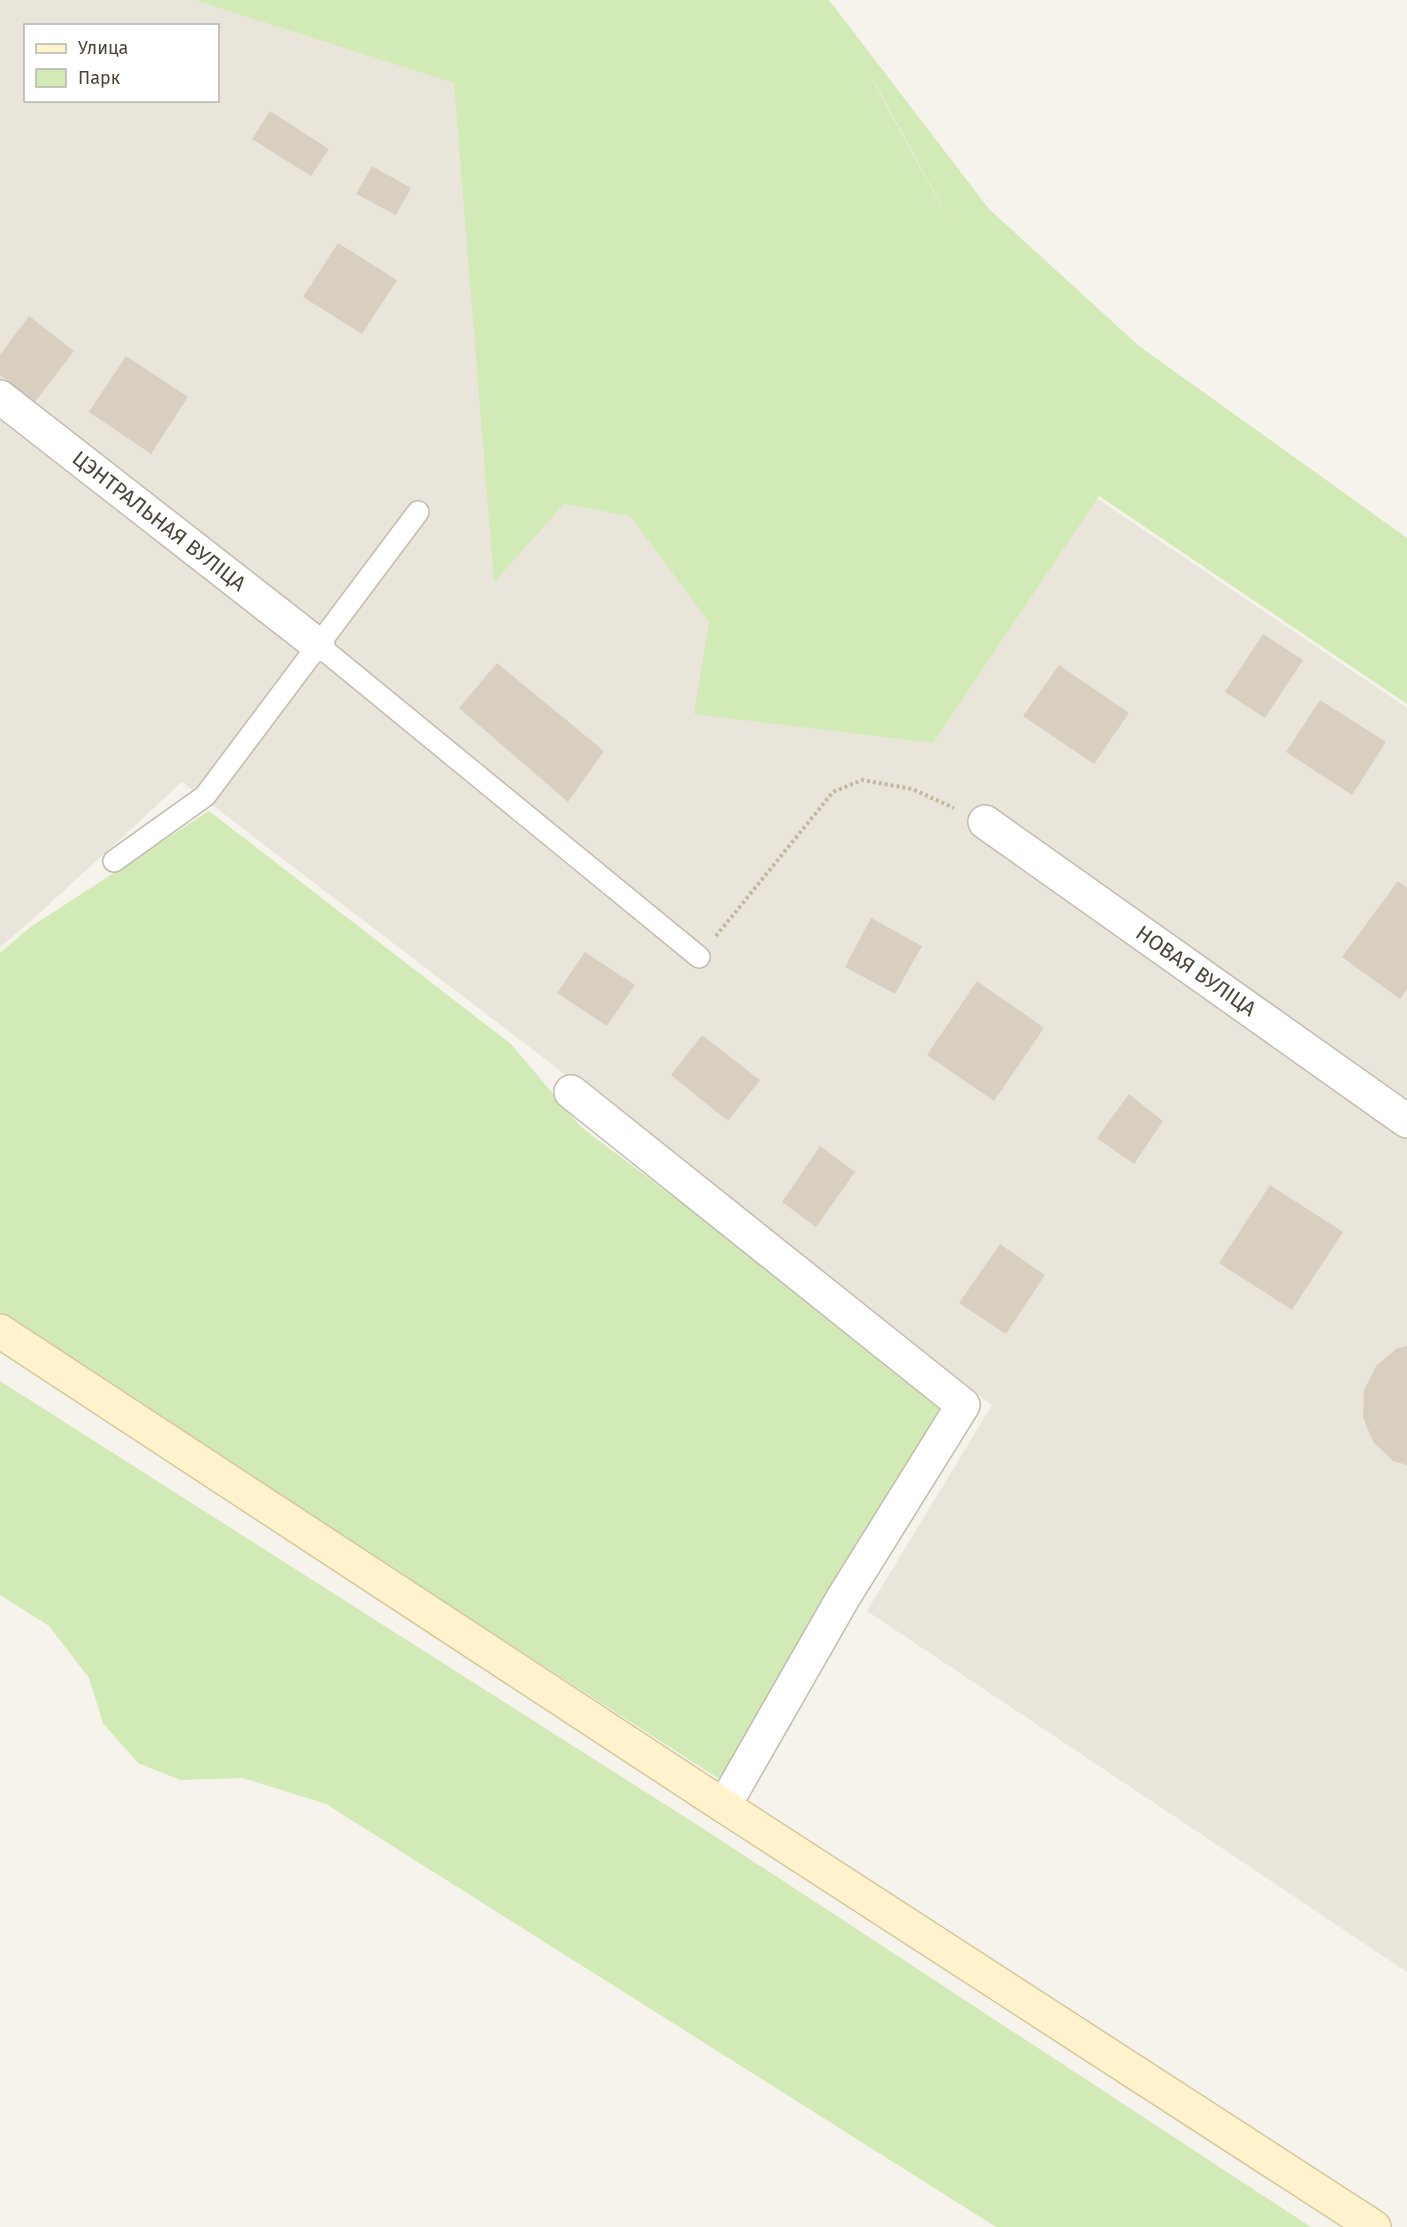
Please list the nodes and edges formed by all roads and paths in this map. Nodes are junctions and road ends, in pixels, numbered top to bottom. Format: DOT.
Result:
graph roads {
  1 [pos="0,397"];
  2 [pos="418,512"];
  3 [pos="318,645"];
  4 [pos="985,822"];
  5 [pos="114,861"];
  6 [pos="699,957"];
  7 [pos="571,1092"];
  8 [pos="1407,1121"];
  9 [pos="0,1331"];
  10 [pos="724,1806"];
  11 [pos="1374,2227"];
  1 -- 3 [label="street, ЦЭНТРАЛЬНАЯ ВУЛІЦА"];
  2 -- 3 [label="lane"];
  3 -- 5 [label="lane"];
  3 -- 6 [label="lane"];
  4 -- 6 [label="path"];
  4 -- 8 [label="street, НОВАЯ ВУЛІЦА"];
  7 -- 10 [label="street"];
  9 -- 10 [label="main road"];
  10 -- 11 [label="main road"];
}
